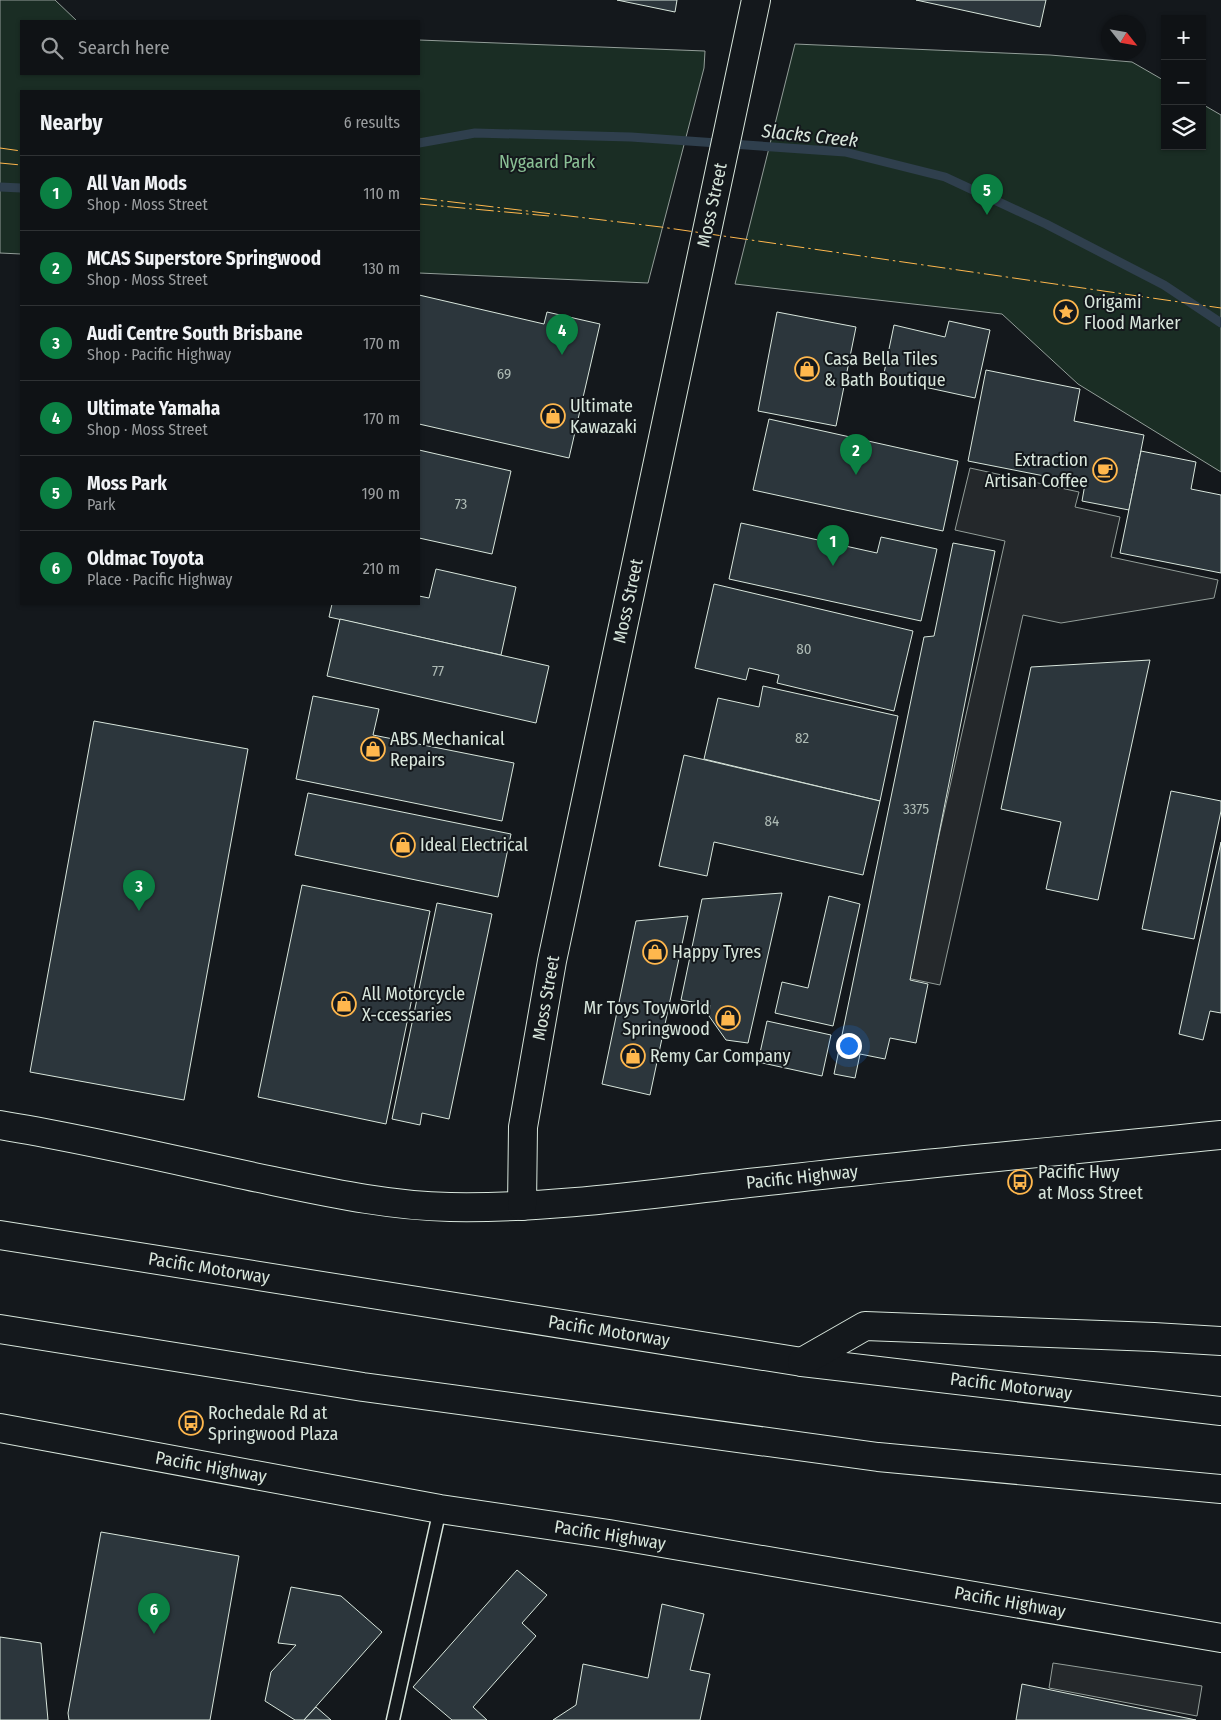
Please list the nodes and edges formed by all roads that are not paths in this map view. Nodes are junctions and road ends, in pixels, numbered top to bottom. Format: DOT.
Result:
graph roads {
  1 [pos="756,0"];
  2 [pos="0,1125"];
  3 [pos="1221,1135"];
  4 [pos="522,1206"];
  5 [pos="0,1235"];
  6 [pos="0,1329"];
  7 [pos="1221,1341"];
  8 [pos="802,1362"];
  9 [pos="1221,1411"];
  10 [pos="0,1428"];
  11 [pos="1221,1489"];
  12 [pos="440,1509"];
  13 [pos="1221,1638"];
  14 [pos="394,1720"];
  1 -- 4 [label="main road, Moss Street"];
  2 -- 4 [label="main road, Pacific Highway"];
  3 -- 4 [label="main road, Pacific Highway"];
  5 -- 8 [label="main road, Pacific Motorway"];
  6 -- 11 [label="main road"];
  7 -- 8 [label="main road"];
  8 -- 9 [label="main road, Pacific Motorway"];
  10 -- 12 [label="main road, Pacific Highway"];
  12 -- 13 [label="main road, Pacific Highway"];
  12 -- 14 [label="lane"];
}
